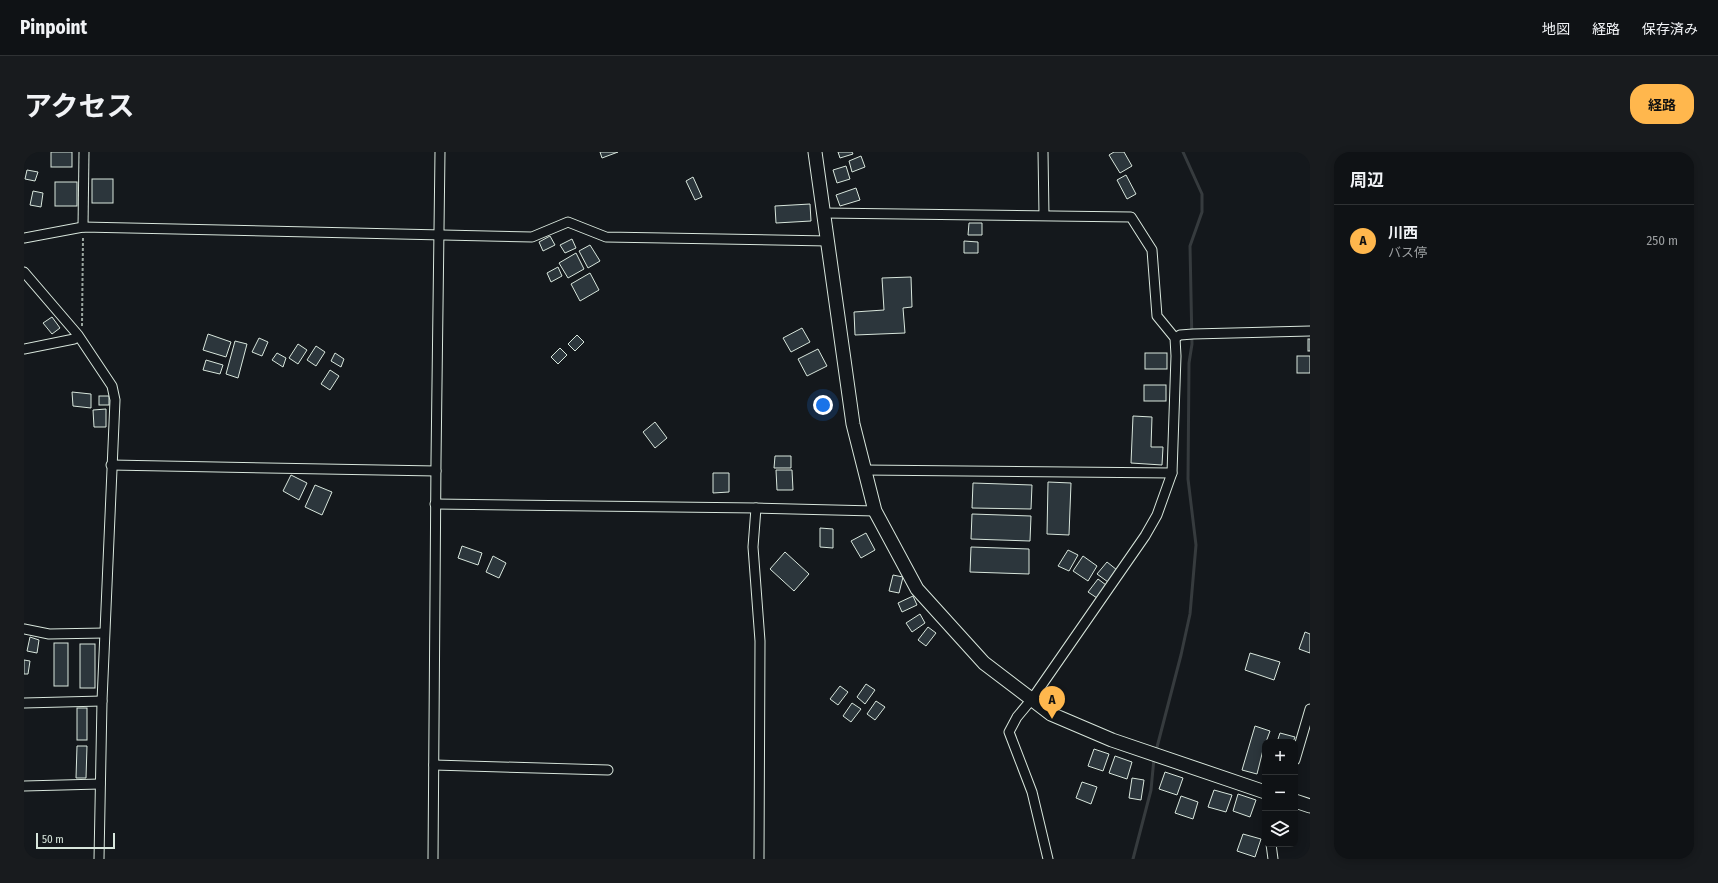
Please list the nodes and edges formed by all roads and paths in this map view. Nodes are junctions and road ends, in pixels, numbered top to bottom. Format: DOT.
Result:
graph roads {
  1 [pos="84,152"];
  2 [pos="440,152"];
  3 [pos="816,152"];
  4 [pos="1043,152"];
  5 [pos="824,213"];
  6 [pos="1044,215"];
  7 [pos="83,227"];
  8 [pos="440,234"];
  9 [pos="24,238"];
  10 [pos="828,241"];
  11 [pos="24,272"];
  12 [pos="1310,331"];
  13 [pos="78,336"];
  14 [pos="1175,338"];
  15 [pos="24,349"];
  16 [pos="111,465"];
  17 [pos="864,470"];
  18 [pos="436,471"];
  19 [pos="1172,474"];
  20 [pos="435,504"];
  21 [pos="756,508"];
  22 [pos="876,511"];
  23 [pos="24,629"];
  24 [pos="104,633"];
  25 [pos="1032,699"];
  26 [pos="24,702"];
  27 [pos="102,702"];
  28 [pos="1310,709"];
  29 [pos="1298,750"];
  30 [pos="434,765"];
  31 [pos="608,770"];
  32 [pos="100,784"];
  33 [pos="24,786"];
  34 [pos="1262,791"];
  35 [pos="1298,802"];
  36 [pos="1310,806"];
  37 [pos="1272,847"];
  38 [pos="99,859"];
  39 [pos="433,859"];
  40 [pos="759,859"];
  41 [pos="1048,859"];
  42 [pos="1273,859"];
  1 -- 7 [label="street"];
  2 -- 8 [label="street"];
  3 -- 5 [label="street"];
  4 -- 6 [label="street"];
  5 -- 6 [label="street"];
  5 -- 10 [label="street"];
  6 -- 14 [label="street"];
  7 -- 8 [label="street"];
  7 -- 9 [label="street"];
  7 -- 13 [label="path"];
  8 -- 10 [label="street"];
  8 -- 18 [label="street"];
  10 -- 17 [label="street"];
  11 -- 13 [label="street"];
  12 -- 14 [label="street"];
  13 -- 15 [label="street"];
  13 -- 16 [label="street"];
  14 -- 19 [label="street"];
  16 -- 18 [label="street"];
  16 -- 24 [label="street"];
  17 -- 19 [label="street"];
  17 -- 22 [label="street"];
  18 -- 20 [label="street"];
  19 -- 25 [label="street"];
  20 -- 21 [label="street"];
  20 -- 30 [label="street"];
  21 -- 22 [label="street"];
  21 -- 40 [label="street"];
  22 -- 25 [label="street"];
  23 -- 24 [label="street"];
  24 -- 27 [label="street"];
  25 -- 34 [label="street"];
  25 -- 41 [label="street"];
  26 -- 27 [label="street"];
  27 -- 32 [label="street"];
  28 -- 29 [label="street"];
  30 -- 31 [label="street"];
  30 -- 39 [label="street"];
  32 -- 33 [label="street"];
  32 -- 38 [label="street"];
  35 -- 36 [label="street"];
  37 -- 42 [label="street"];
}
